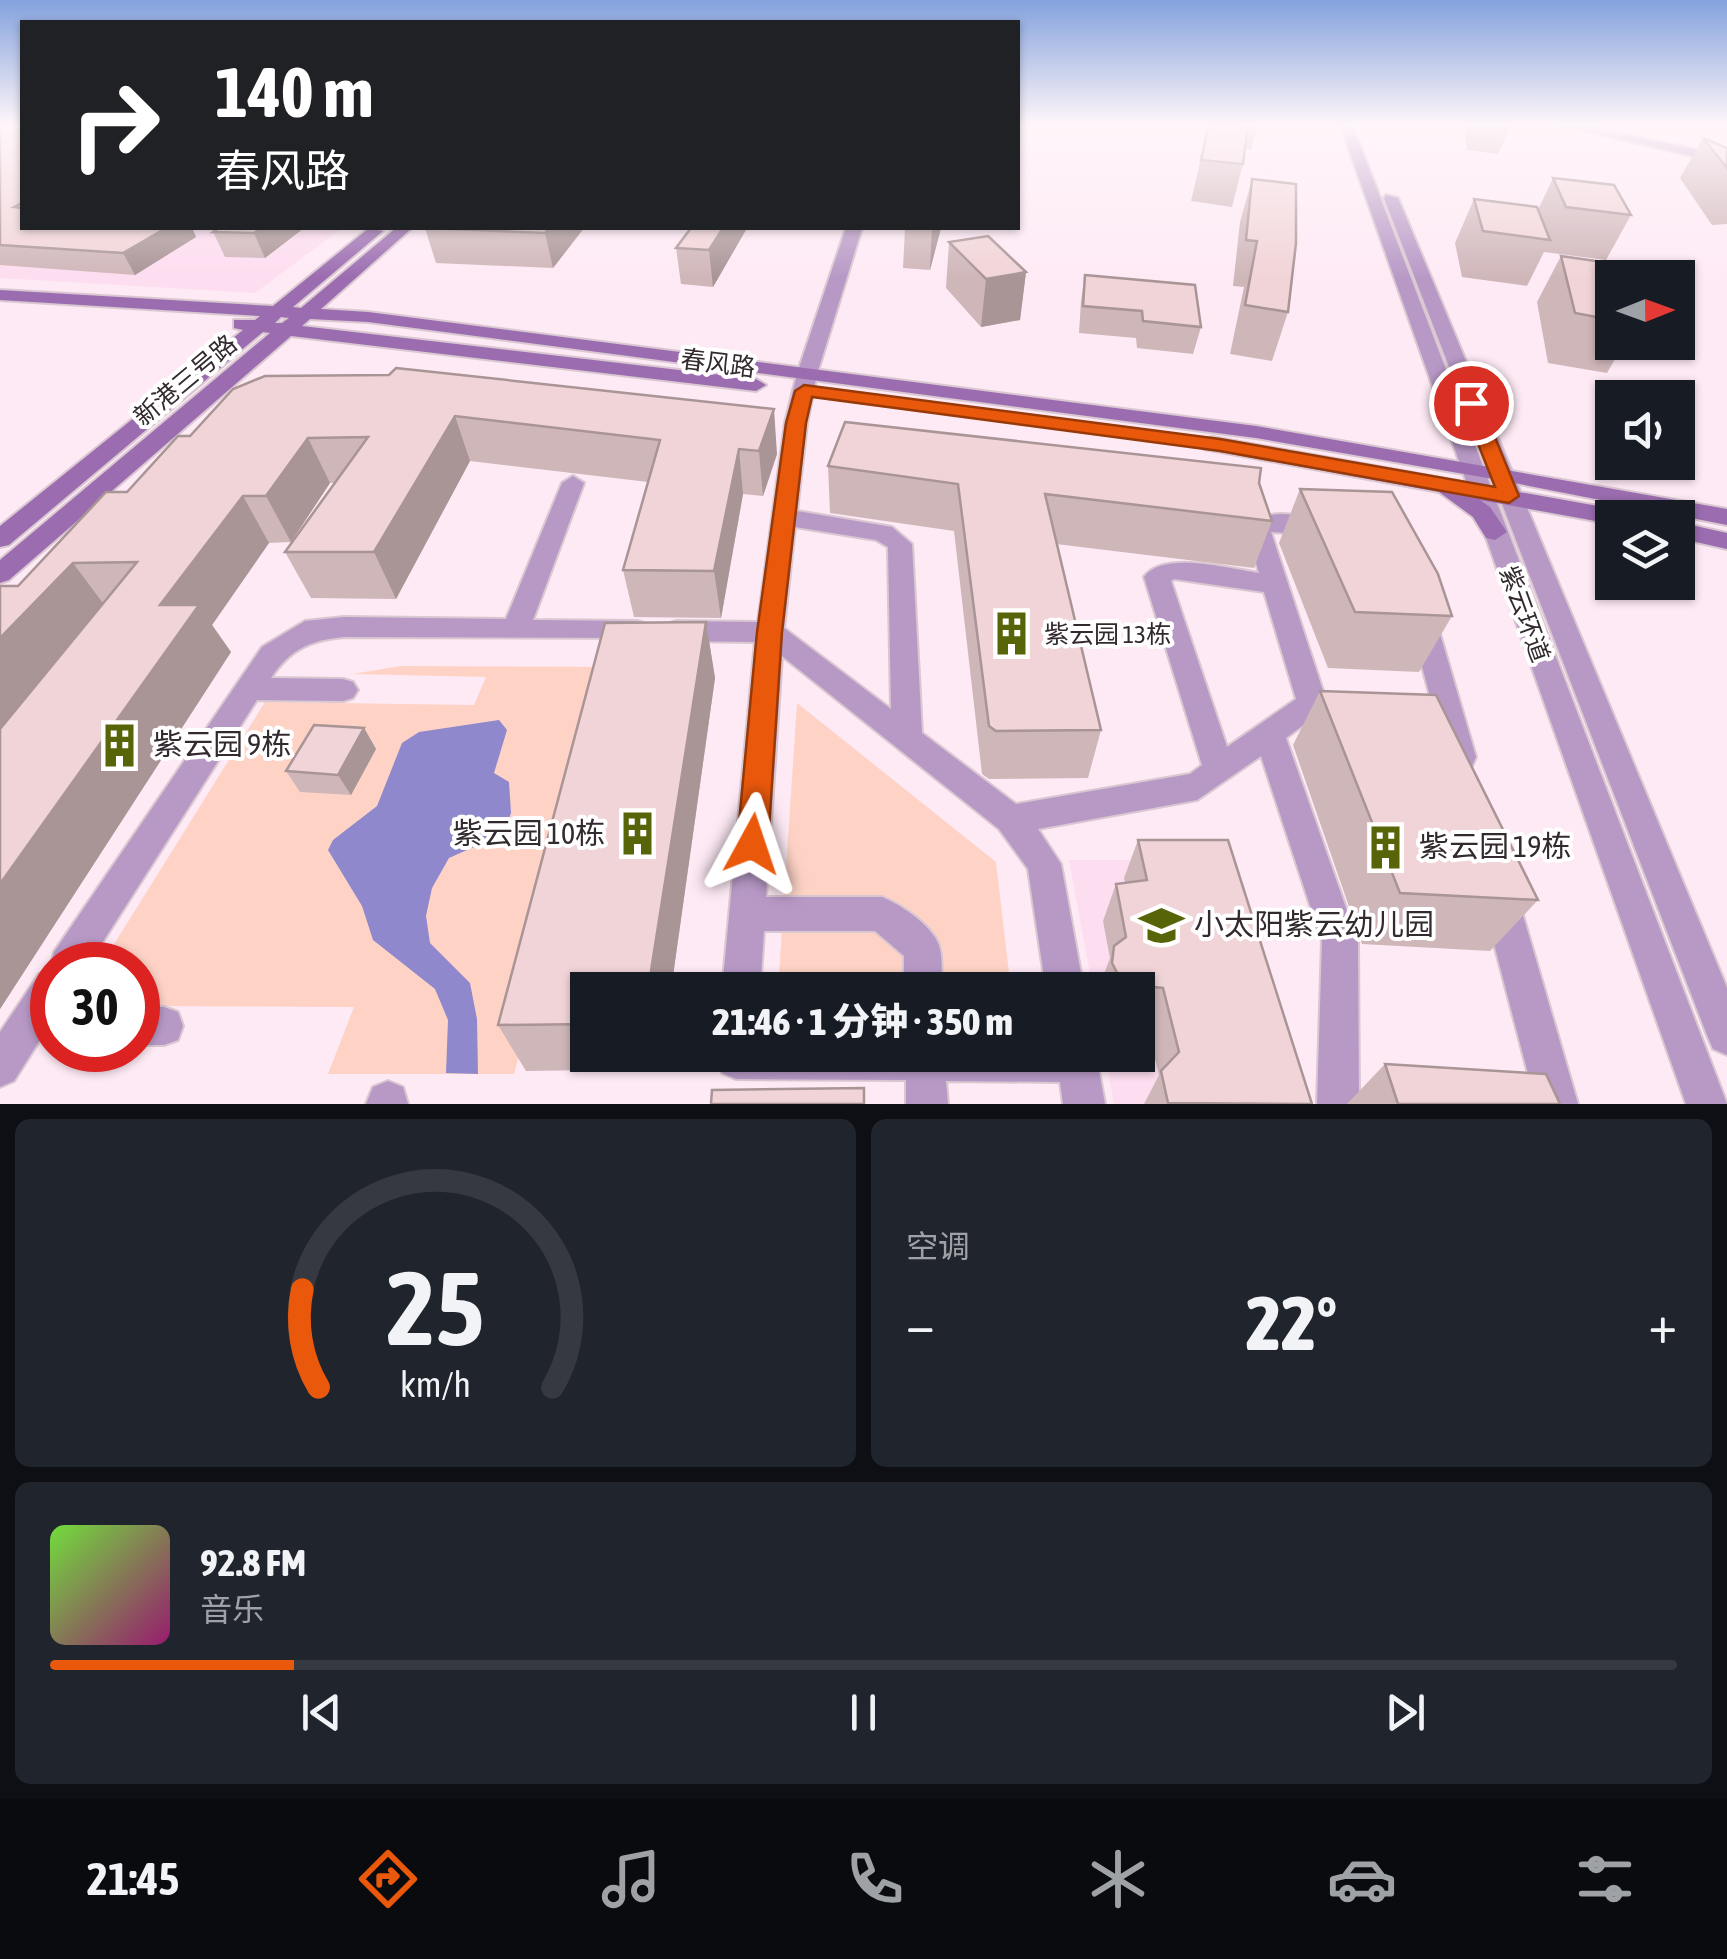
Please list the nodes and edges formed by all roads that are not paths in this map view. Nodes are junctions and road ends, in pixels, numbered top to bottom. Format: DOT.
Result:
graph roads {
  1 [pos="1366,176"];
  2 [pos="1379,176"];
  3 [pos="378,230"];
  4 [pos="403,230"];
  5 [pos="853,230"];
  6 [pos="344,279"];
  7 [pos="0,295"];
  8 [pos="0,309"];
  9 [pos="368,317"];
  10 [pos="284,319"];
  11 [pos="204,322"];
  12 [pos="222,356"];
  13 [pos="806,382"];
  14 [pos="1417,469"];
  15 [pos="572,482"];
  16 [pos="1487,484"];
  17 [pos="1595,512"];
  18 [pos="784,518"];
  19 [pos="1727,518"];
  20 [pos="1344,530"];
  21 [pos="1495,532"];
  22 [pos="1695,533"];
  23 [pos="0,539"];
  24 [pos="1727,540"];
  25 [pos="0,574"];
  26 [pos="1275,584"];
  27 [pos="1415,591"];
  28 [pos="516,629"];
  29 [pos="770,632"];
  30 [pos="248,689"];
  31 [pos="343,690"];
  32 [pos="1408,705"];
  33 [pos="1446,706"];
  34 [pos="1270,733"];
  35 [pos="907,738"];
  36 [pos="1219,770"];
  37 [pos="1468,782"];
  38 [pos="1011,819"];
  39 [pos="1494,876"];
  40 [pos="747,914"];
  41 [pos="82,942"];
  42 [pos="742,972"];
  43 [pos="923,972"];
  44 [pos="1062,972"];
  45 [pos="1727,1035"];
  46 [pos="30,1036"];
  47 [pos="0,1067"];
  48 [pos="926,1072"];
  49 [pos="1079,1072"];
  50 [pos="928,1104"];
  51 [pos="1084,1104"];
  52 [pos="1338,1104"];
  53 [pos="1557,1104"];
  54 [pos="1707,1104"];
  1 -- 16 [label="street, 紫云环道"];
  2 -- 16 [label="street, 紫云环道"];
  3 -- 10 [label="main road, 新港三号路"];
  4 -- 6 [label="main road, 新港三号路"];
  5 -- 13 [label="street"];
  6 -- 9 [label="main road"];
  6 -- 10 [label="main road, 新港三号路"];
  7 -- 10 [label="main road"];
  8 -- 11 [label="main road, 春风路"];
  9 -- 10 [label="main road, 春风路"];
  9 -- 13 [label="main road, 春风路"];
  10 -- 11 [label="main road, 春风路"];
  10 -- 12 [label="main road, 新港三号路"];
  10 -- 13 [label="main road, 春风路"];
  10 -- 25 [label="main road, 新港三号路"];
  11 -- 12 [label="main road"];
  12 -- 23 [label="main road, 新港三号路"];
  13 -- 14 [label="main road, 春风路"];
  13 -- 18 [label="street"];
  14 -- 16 [label="main road, 春风路"];
  14 -- 21 [label="main road"];
  15 -- 28 [label="street"];
  16 -- 17 [label="main road, 春风路"];
  16 -- 19 [label="main road, 春风路"];
  16 -- 21 [label="street, 紫云环道"];
  16 -- 45 [label="street, 紫云环道"];
  18 -- 29 [label="street"];
  18 -- 35 [label="street"];
  20 -- 26 [label="street"];
  21 -- 54 [label="street, 紫云环道"];
  22 -- 24 [label="main road"];
  26 -- 34 [label="street"];
  26 -- 36 [label="street"];
  27 -- 33 [label="street"];
  28 -- 29 [label="street"];
  28 -- 30 [label="street"];
  29 -- 35 [label="street"];
  29 -- 40 [label="street"];
  30 -- 31 [label="street"];
  30 -- 41 [label="street"];
  32 -- 33 [label="street"];
  33 -- 37 [label="street"];
  34 -- 36 [label="street"];
  34 -- 52 [label="street"];
  35 -- 38 [label="street"];
  36 -- 38 [label="street"];
  38 -- 44 [label="street"];
  39 -- 53 [label="street"];
  40 -- 42 [label="street"];
  40 -- 43 [label="street"];
  46 -- 47 [label="street"];
  48 -- 50 [label="street"];
  49 -- 51 [label="street"];
}
